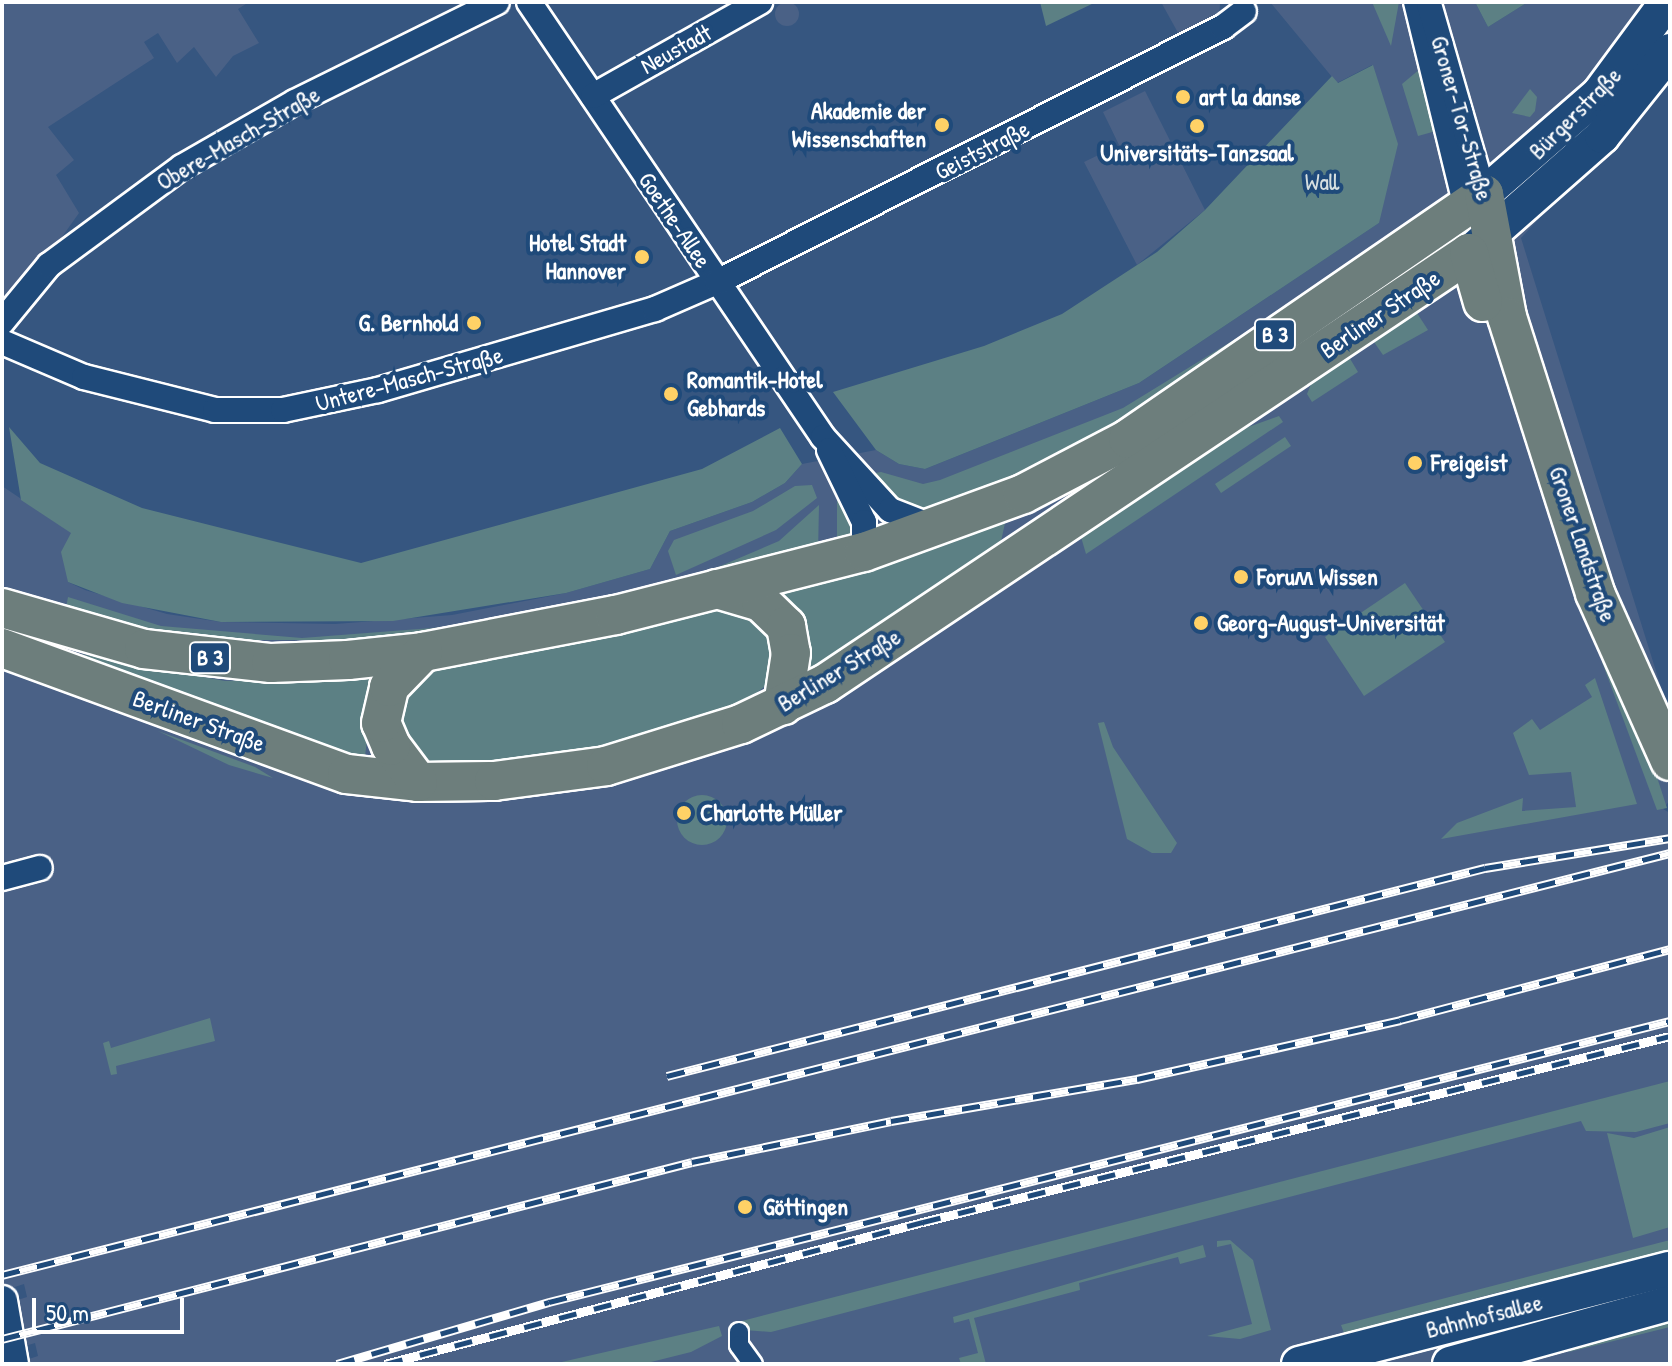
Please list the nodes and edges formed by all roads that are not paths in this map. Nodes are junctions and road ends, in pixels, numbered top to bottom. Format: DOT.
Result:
graph roads {
  1 [pos="497,2"];
  2 [pos="529,2"];
  3 [pos="760,2"];
  4 [pos="1416,2"];
  5 [pos="1429,2"];
  6 [pos="1667,2"];
  7 [pos="1244,11"];
  8 [pos="1670,51"];
  9 [pos="593,96"];
  10 [pos="1475,200"];
  11 [pos="1480,243"];
  12 [pos="717,282"];
  13 [pos="3,328"];
  14 [pos="823,437"];
  15 [pos="937,527"];
  16 [pos="864,552"];
  17 [pos="714,589"];
  18 [pos="2,608"];
  19 [pos="2,648"];
  20 [pos="423,652"];
  21 [pos="783,705"];
  22 [pos="1670,761"];
  23 [pos="418,782"];
  24 [pos="40,868"];
  25 [pos="2,878"];
  26 [pos="1670,1269"];
  27 [pos="2,1301"];
  28 [pos="1670,1303"];
  29 [pos="739,1332"];
  30 [pos="13,1364"];
  31 [pos="753,1364"];
  32 [pos="1299,1364"];
  33 [pos="1450,1364"];
  1 -- 13 [label="street, Obere-Masch-Straße"];
  2 -- 9 [label="street, Goethe-Allee"];
  3 -- 9 [label="street, Neustadt"];
  4 -- 10 [label="street, Groner-Tor-Straße"];
  5 -- 10 [label="street, Groner-Tor-Straße"];
  6 -- 10 [label="main road, Bürgerstraße"];
  7 -- 12 [label="street, Geiststraße"];
  8 -- 11 [label="main road, Bürgerstraße"];
  9 -- 12 [label="street, Goethe-Allee"];
  10 -- 11 [label="main road, Groner-Tor-Straße"];
  10 -- 15 [label="main road, Berliner Straße / B 3"];
  11 -- 21 [label="main road, Berliner Straße / B 3"];
  11 -- 22 [label="main road, Groner Landstraße"];
  12 -- 13 [label="street, Untere-Masch-Straße"];
  12 -- 14 [label="street, Goethe-Allee"];
  14 -- 15 [label="street, Goethe-Allee"];
  14 -- 16 [label="street, Goethe-Allee"];
  15 -- 16 [label="main road, Berliner Straße / B 3"];
  16 -- 17 [label="main road, Berliner Straße / B 3"];
  17 -- 20 [label="main road, Berliner Straße / B 3"];
  17 -- 21 [label="main road"];
  18 -- 20 [label="main road, Berliner Straße / B 3"];
  19 -- 23 [label="main road, Berliner Straße / B 3"];
  20 -- 23 [label="main road"];
  21 -- 23 [label="main road, Berliner Straße / B 3"];
  24 -- 25 [label="street"];
  26 -- 32 [label="main road, Bahnhofsallee"];
  27 -- 30 [label="street"];
  28 -- 33 [label="main road, Bahnhofsallee"];
  29 -- 31 [label="street"];
}
